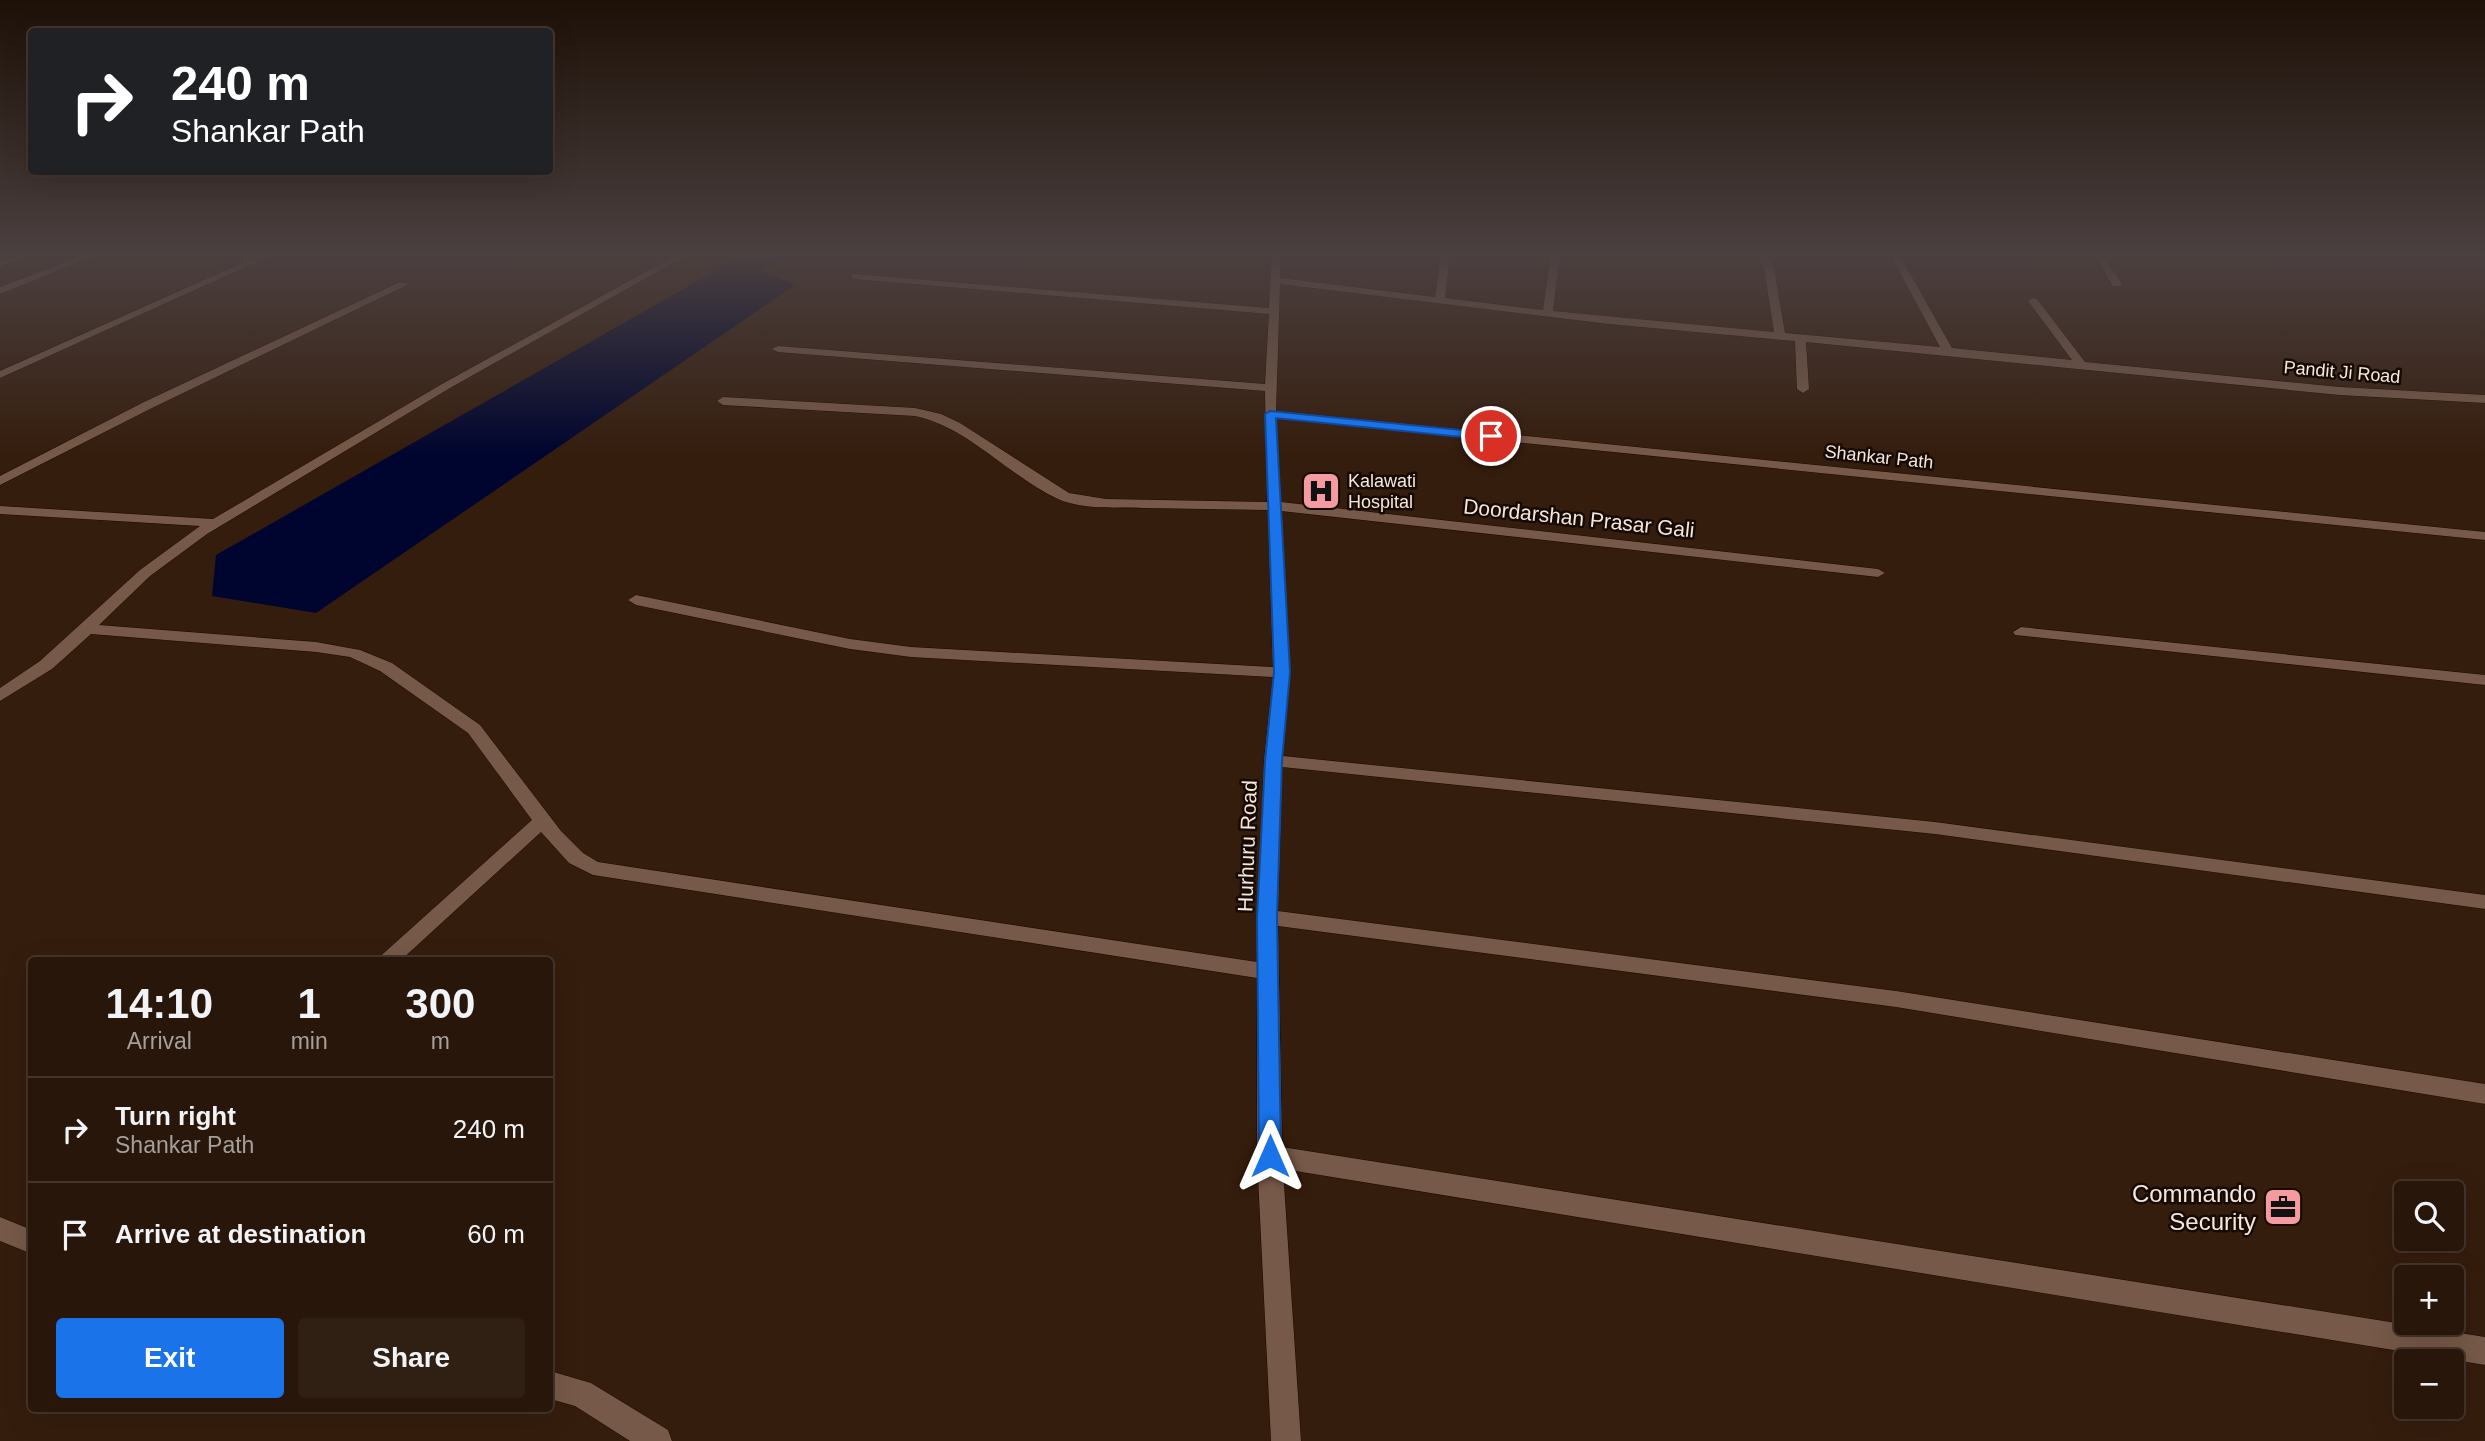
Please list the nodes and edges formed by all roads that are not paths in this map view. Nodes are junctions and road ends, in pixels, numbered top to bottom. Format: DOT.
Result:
graph roads {
  1 [pos="120,321"];
  2 [pos="325,321"];
  3 [pos="563,321"];
  4 [pos="1272,321"];
  5 [pos="1631,321"];
  6 [pos="1778,321"];
  7 [pos="1932,321"];
  8 [pos="2048,321"];
  9 [pos="1780,336"];
  10 [pos="1800,337"];
  11 [pos="778,349"];
  12 [pos="1948,351"];
  13 [pos="2081,364"];
  14 [pos="0,375"];
  15 [pos="1272,388"];
  16 [pos="1802,389"];
  17 [pos="2485,399"];
  18 [pos="723,401"];
  19 [pos="1270,414"];
  20 [pos="0,481"];
  21 [pos="1276,506"];
  22 [pos="0,510"];
  23 [pos="216,523"];
  24 [pos="2485,536"];
  25 [pos="1878,573"];
  26 [pos="636,600"];
  27 [pos="88,629"];
  28 [pos="2021,632"];
  29 [pos="1282,672"];
  30 [pos="2485,680"];
  31 [pos="0,696"];
  32 [pos="1273,761"];
  33 [pos="543,820"];
  34 [pos="2485,902"];
  35 [pos="1267,917"];
  36 [pos="390,957"];
  37 [pos="1268,972"];
  38 [pos="2485,1094"];
  39 [pos="1270,1156"];
  40 [pos="0,1229"];
  41 [pos="28,1240"];
  42 [pos="2485,1351"];
  43 [pos="553,1386"];
  44 [pos="657,1441"];
  45 [pos="1286,1441"];
  1 -- 14 [label="street"];
  2 -- 20 [label="street"];
  3 -- 23 [label="street"];
  4 -- 15 [label="street, Hurhuru Road"];
  5 -- 9 [label="street, Pandit Ji Road"];
  6 -- 9 [label="street"];
  7 -- 12 [label="street"];
  8 -- 13 [label="street"];
  9 -- 10 [label="street, Pandit Ji Road"];
  10 -- 12 [label="street, Pandit Ji Road"];
  10 -- 16 [label="street"];
  11 -- 15 [label="street"];
  12 -- 13 [label="street, Pandit Ji Road"];
  13 -- 17 [label="street, Pandit Ji Road"];
  15 -- 19 [label="street, Hurhuru Road"];
  18 -- 21 [label="street, Doordarshan Prasar Gali"];
  19 -- 21 [label="street, Hurhuru Road"];
  19 -- 24 [label="street, Shankar Path"];
  21 -- 25 [label="street, Doordarshan Prasar Gali"];
  21 -- 29 [label="street, Hurhuru Road"];
  22 -- 23 [label="street"];
  23 -- 27 [label="street"];
  26 -- 29 [label="street"];
  27 -- 31 [label="street"];
  27 -- 33 [label="street"];
  28 -- 30 [label="street"];
  29 -- 32 [label="street, Hurhuru Road"];
  32 -- 34 [label="street"];
  32 -- 35 [label="street, Hurhuru Road"];
  33 -- 36 [label="street"];
  33 -- 37 [label="street"];
  35 -- 37 [label="street, Hurhuru Road"];
  35 -- 38 [label="street"];
  37 -- 39 [label="street, Hurhuru Road"];
  39 -- 42 [label="street"];
  39 -- 45 [label="street, Hurhuru Road"];
  40 -- 41 [label="street"];
  43 -- 44 [label="street"];
}
